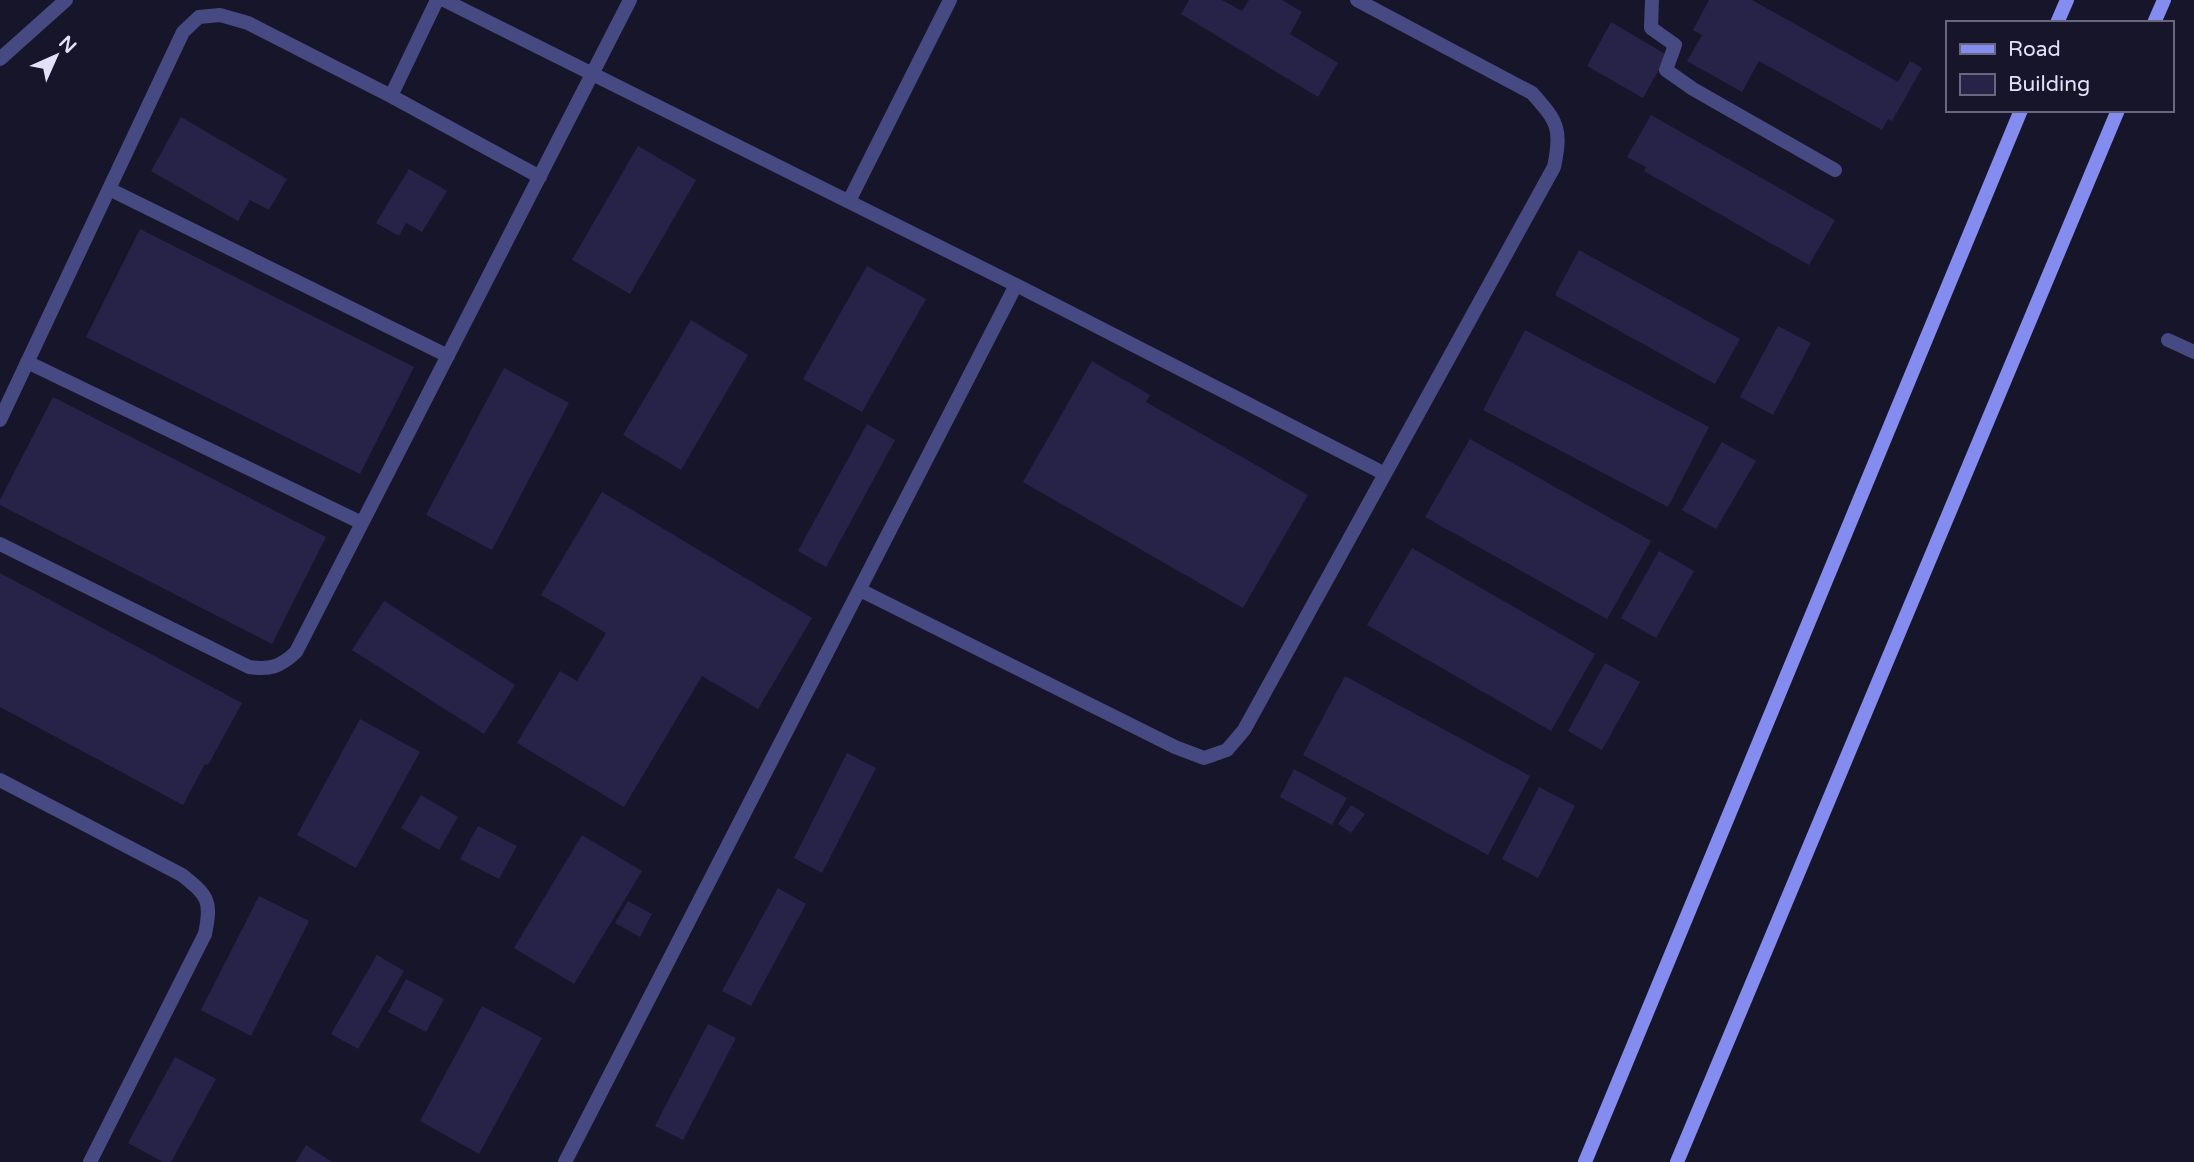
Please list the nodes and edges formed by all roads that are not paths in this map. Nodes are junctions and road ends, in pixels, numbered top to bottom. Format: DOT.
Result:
graph roads {
  1 [pos="66,0"];
  2 [pos="437,0"];
  3 [pos="444,0"];
  4 [pos="630,0"];
  5 [pos="950,0"];
  6 [pos="1357,0"];
  7 [pos="1652,0"];
  8 [pos="2067,0"];
  9 [pos="2164,0"];
  10 [pos="2058,21"];
  11 [pos="2155,21"];
  12 [pos="0,59"];
  13 [pos="593,74"];
  14 [pos="391,96"];
  15 [pos="2020,112"];
  16 [pos="2117,112"];
  17 [pos="1835,170"];
  18 [pos="540,177"];
  19 [pos="109,189"];
  20 [pos="849,201"];
  21 [pos="1016,285"];
  22 [pos="2168,340"];
  23 [pos="2194,352"];
  24 [pos="448,356"];
  25 [pos="27,362"];
  26 [pos="0,420"];
  27 [pos="1385,474"];
  28 [pos="362,523"];
  29 [pos="0,544"];
  30 [pos="860,590"];
  31 [pos="0,780"];
  32 [pos="90,1162"];
  33 [pos="565,1162"];
  34 [pos="1585,1162"];
  35 [pos="1677,1162"];
  1 -- 12 [label="lane"];
  2 -- 14 [label="lane"];
  3 -- 13 [label="lane"];
  4 -- 13 [label="lane"];
  5 -- 20 [label="lane"];
  6 -- 27 [label="lane"];
  7 -- 17 [label="lane"];
  8 -- 10 [label="street"];
  9 -- 11 [label="street"];
  13 -- 18 [label="lane"];
  13 -- 20 [label="lane"];
  14 -- 18 [label="lane"];
  14 -- 19 [label="lane"];
  15 -- 34 [label="street"];
  16 -- 35 [label="street"];
  18 -- 24 [label="lane"];
  19 -- 24 [label="lane"];
  19 -- 25 [label="lane"];
  20 -- 21 [label="lane"];
  21 -- 27 [label="lane"];
  21 -- 30 [label="lane"];
  22 -- 23 [label="lane"];
  24 -- 28 [label="lane"];
  25 -- 26 [label="lane"];
  25 -- 28 [label="lane"];
  27 -- 30 [label="lane"];
  28 -- 29 [label="lane"];
  30 -- 33 [label="lane"];
  31 -- 32 [label="lane"];
}
